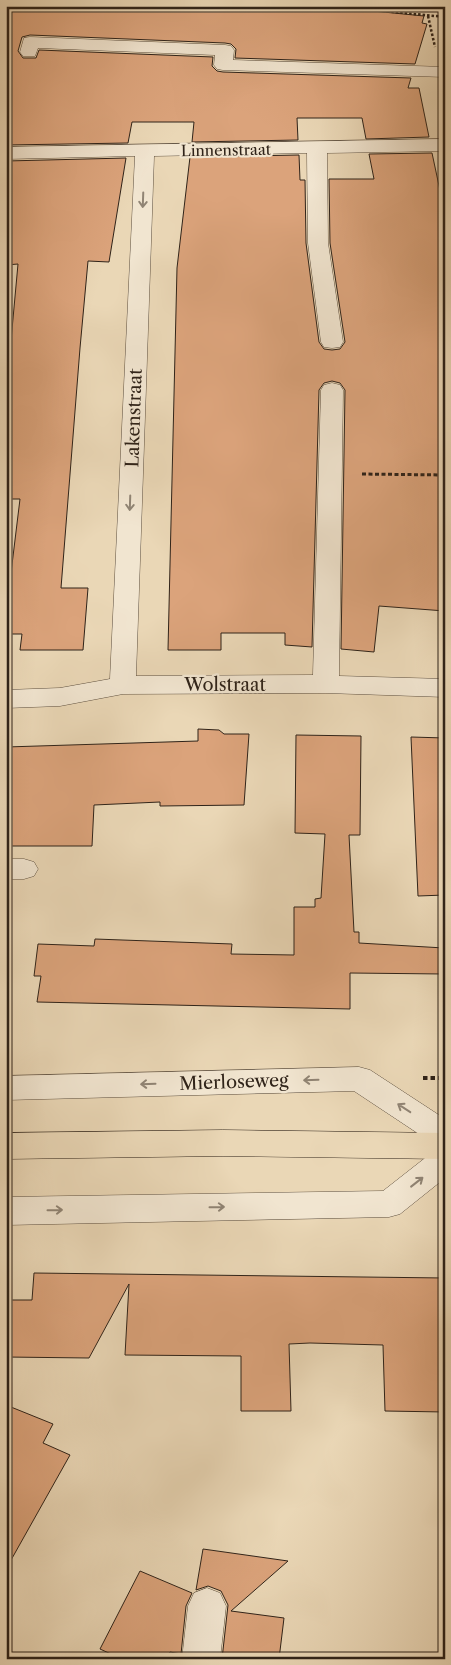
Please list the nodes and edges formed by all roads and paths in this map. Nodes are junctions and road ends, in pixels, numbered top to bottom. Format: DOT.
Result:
graph roads {
  1 [pos="333,6"];
  2 [pos="445,17"];
  3 [pos="29,52"];
  4 [pos="445,72"];
  5 [pos="445,145"];
  6 [pos="317,148"];
  7 [pos="145,152"];
  8 [pos="6,153"];
  9 [pos="332,342"];
  10 [pos="332,390"];
  11 [pos="332,473"];
  12 [pos="445,475"];
  13 [pos="326,684"];
  14 [pos="123,685"];
  15 [pos="445,688"];
  16 [pos="6,699"];
  17 [pos="6,1088"];
  18 [pos="445,1135"];
  19 [pos="6,1146"];
  20 [pos="445,1146"];
  21 [pos="445,1160"];
  22 [pos="6,1211"];
  23 [pos="207,1606"];
  24 [pos="201,1659"];
  1 -- 2 [label="path"];
  3 -- 4 [label="street"];
  5 -- 6 [label="street, Linnenstraat"];
  6 -- 7 [label="street, Linnenstraat"];
  6 -- 9 [label="street"];
  7 -- 8 [label="street, Linnenstraat"];
  7 -- 14 [label="street, Lakenstraat, one-way"];
  10 -- 11 [label="street"];
  11 -- 12 [label="path"];
  11 -- 13 [label="street"];
  13 -- 14 [label="street, Wolstraat"];
  13 -- 15 [label="street, Wolstraat"];
  14 -- 16 [label="street, Wolstraat"];
  18 -- 17 [label="street, Mierloseweg, one-way"];
  19 -- 20 [label="main road"];
  22 -- 21 [label="street, one-way"];
  23 -- 24 [label="street"];
}
